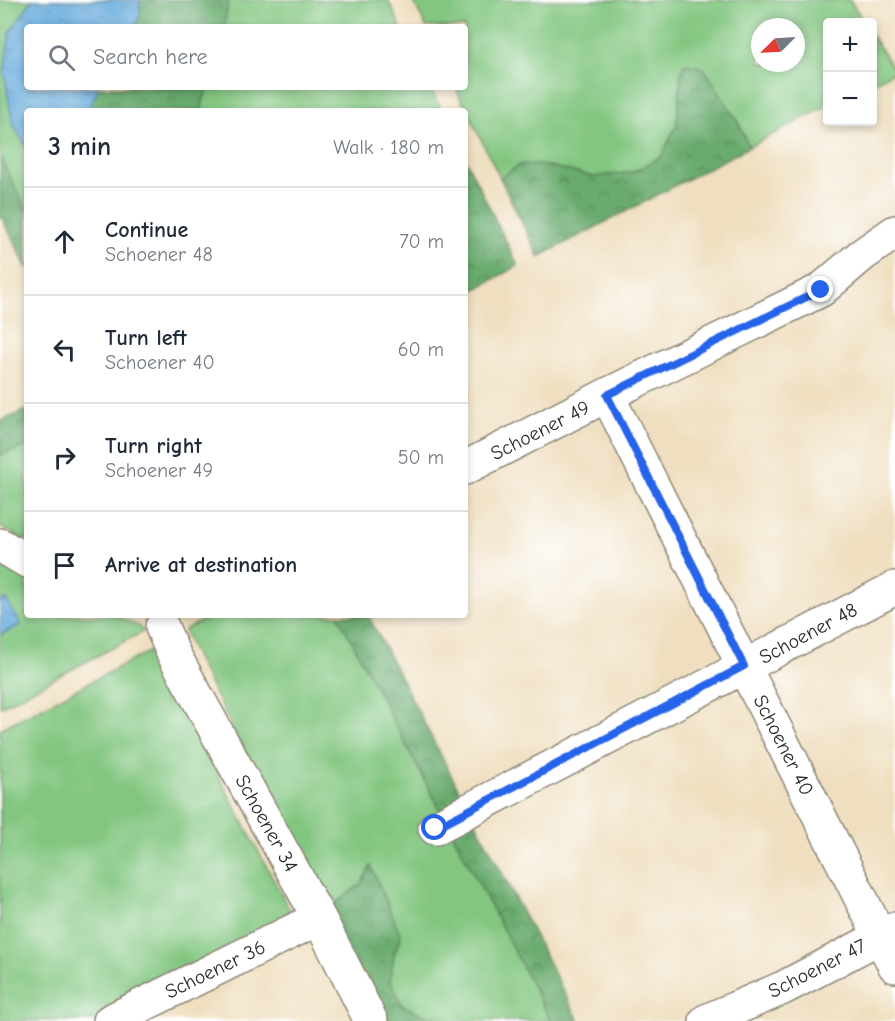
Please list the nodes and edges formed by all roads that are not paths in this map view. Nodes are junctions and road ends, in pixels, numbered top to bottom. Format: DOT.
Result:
graph roads {
  1 [pos="895,232"];
  2 [pos="607,395"];
  3 [pos="468,466"];
  4 [pos="0,545"];
  5 [pos="24,559"];
  6 [pos="895,588"];
  7 [pos="161,619"];
  8 [pos="744,666"];
  9 [pos="435,828"];
  10 [pos="319,918"];
  11 [pos="887,932"];
  12 [pos="895,966"];
  13 [pos="110,1021"];
  14 [pos="371,1021"];
  15 [pos="706,1021"];
  1 -- 2 [label="street, Schoener 49"];
  2 -- 3 [label="street, Schoener 49"];
  2 -- 8 [label="street, Schoener 40"];
  4 -- 5 [label="street"];
  6 -- 8 [label="street, Schoener 48"];
  7 -- 10 [label="street, Schoener 34"];
  8 -- 9 [label="street, Schoener 48"];
  8 -- 11 [label="street, Schoener 40"];
  10 -- 13 [label="street, Schoener 36"];
  10 -- 14 [label="street, Schoener 34"];
  11 -- 12 [label="street, Schoener 40"];
  11 -- 15 [label="street, Schoener 47"];
}
